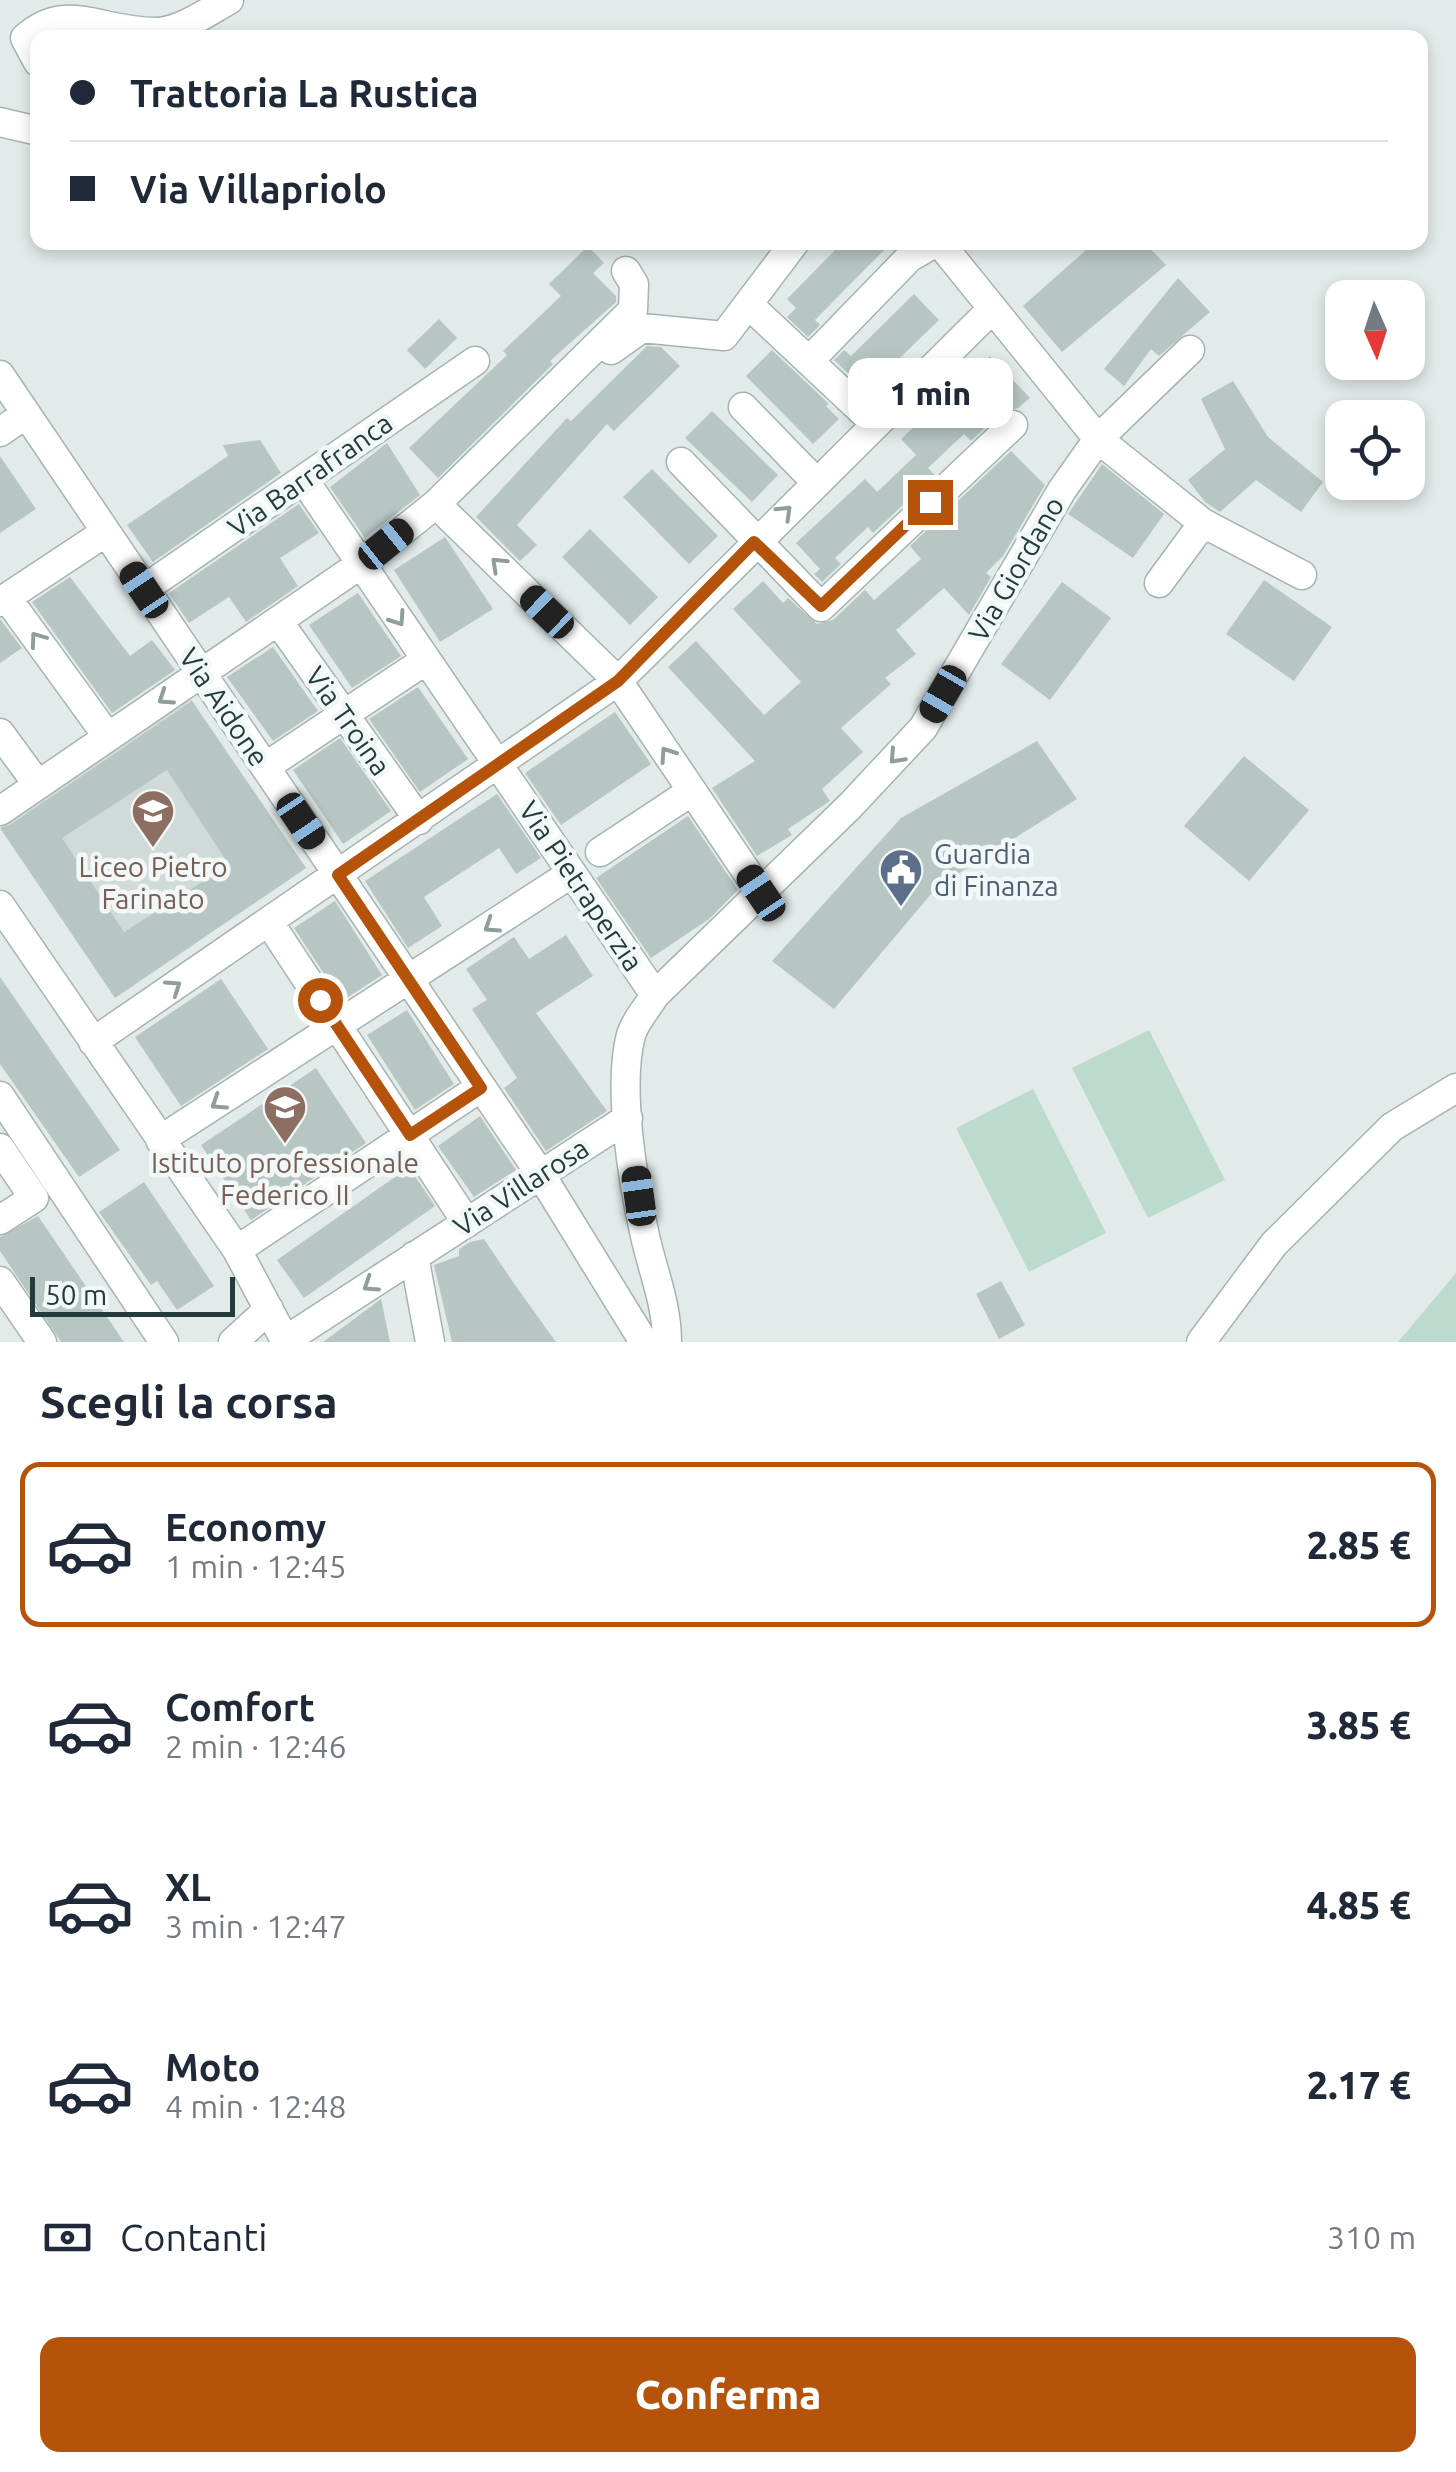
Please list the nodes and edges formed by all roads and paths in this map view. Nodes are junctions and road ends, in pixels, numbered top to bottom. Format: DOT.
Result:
graph roads {
  1 [pos="229,0"];
  2 [pos="33,30"];
  3 [pos="132,30"];
  4 [pos="167,30"];
  5 [pos="0,122"];
  6 [pos="30,129"];
  7 [pos="789,250"];
  8 [pos="923,250"];
  9 [pos="943,250"];
  10 [pos="626,271"];
  11 [pos="748,304"];
  12 [pos="992,310"];
  13 [pos="1190,350"];
  14 [pos="586,359"];
  15 [pos="475,360"];
  16 [pos="809,361"];
  17 [pos="2,378"];
  18 [pos="743,407"];
  19 [pos="26,414"];
  20 [pos="876,424"];
  21 [pos="1012,424"];
  22 [pos="0,432"];
  23 [pos="1098,439"];
  24 [pos="681,462"];
  25 [pos="304,480"];
  26 [pos="816,482"];
  27 [pos="436,504"];
  28 [pos="1203,522"];
  29 [pos="106,532"];
  30 [pos="754,542"];
  31 [pos="361,564"];
  32 [pos="1302,574"];
  33 [pos="1158,582"];
  34 [pos="144,590"];
  35 [pos="3,600"];
  36 [pos="278,621"];
  37 [pos="426,660"];
  38 [pos="201,674"];
  39 [pos="618,681"];
  40 [pos="342,715"];
  41 [pos="0,733"];
  42 [pos="108,737"];
  43 [pos="499,766"];
  44 [pos="265,768"];
  45 [pos="38,785"];
  46 [pos="692,791"];
  47 [pos="0,812"];
  48 [pos="418,820"];
  49 [pos="600,852"];
  50 [pos="572,874"];
  51 [pos="338,875"];
  52 [pos="761,893"];
  53 [pos="0,905"];
  54 [pos="268,922"];
  55 [pos="408,980"];
  56 [pos="656,995"];
  57 [pos="337,1026"];
  58 [pos="93,1042"];
  59 [pos="481,1088"];
  60 [pos="1456,1088"];
  61 [pos="0,1096"];
  62 [pos="628,1118"];
  63 [pos="410,1135"];
  64 [pos="160,1140"];
  65 [pos="0,1148"];
  66 [pos="540,1175"];
  67 [pos="0,1220"];
  68 [pos="467,1222"];
  69 [pos="236,1250"];
  70 [pos="414,1256"];
  71 [pos="0,1281"];
  72 [pos="269,1309"];
  73 [pos="286,1341"];
  74 [pos="42,1342"];
  75 [pos="164,1342"];
  76 [pos="234,1342"];
  77 [pos="430,1342"];
  78 [pos="644,1342"];
  79 [pos="667,1342"];
  80 [pos="1201,1342"];
  1 -- 4 [label="street"];
  2 -- 3 [label="street"];
  5 -- 6 [label="street"];
  7 -- 11 [label="street"];
  8 -- 16 [label="street"];
  9 -- 12 [label="street"];
  10 -- 14 [label="street"];
  11 -- 14 [label="street"];
  11 -- 16 [label="street"];
  12 -- 20 [label="street"];
  12 -- 23 [label="street"];
  13 -- 23 [label="street, Via Giordano"];
  14 -- 27 [label="street"];
  15 -- 25 [label="street, Via Barrafranca"];
  16 -- 20 [label="street"];
  17 -- 19 [label="street, Via Aidone"];
  18 -- 26 [label="street"];
  19 -- 22 [label="street"];
  19 -- 29 [label="street, Via Aidone"];
  20 -- 26 [label="street"];
  21 -- 30 [label="street"];
  23 -- 28 [label="street"];
  23 -- 52 [label="street, Via Giordano, one-way"];
  24 -- 30 [label="street"];
  25 -- 31 [label="street, Via Pietraperzia"];
  25 -- 34 [label="street, Via Barrafranca"];
  30 -- 26 [label="street, one-way"];
  27 -- 31 [label="street"];
  39 -- 27 [label="street, one-way"];
  28 -- 32 [label="street"];
  28 -- 33 [label="street"];
  29 -- 34 [label="street, Via Aidone"];
  29 -- 35 [label="street"];
  30 -- 39 [label="street"];
  31 -- 36 [label="street"];
  31 -- 37 [label="street, Via Pietraperzia, one-way"];
  34 -- 38 [label="street, Via Aidone"];
  42 -- 35 [label="street, one-way"];
  36 -- 38 [label="street"];
  36 -- 40 [label="street, Via Troina"];
  37 -- 40 [label="street"];
  37 -- 43 [label="street, Via Pietraperzia"];
  38 -- 42 [label="street, one-way"];
  38 -- 44 [label="street, Via Aidone"];
  39 -- 43 [label="street"];
  46 -- 39 [label="street, one-way"];
  40 -- 44 [label="street"];
  40 -- 48 [label="street, Via Troina"];
  41 -- 45 [label="street"];
  42 -- 45 [label="street"];
  43 -- 48 [label="street"];
  43 -- 50 [label="street, Via Pietraperzia"];
  44 -- 51 [label="street, Via Aidone"];
  45 -- 47 [label="street"];
  46 -- 49 [label="street"];
  46 -- 52 [label="street"];
  48 -- 51 [label="street"];
  50 -- 55 [label="street, one-way"];
  50 -- 56 [label="street, Via Pietraperzia"];
  51 -- 54 [label="street"];
  51 -- 55 [label="street, Via Aidone"];
  52 -- 56 [label="street, Via Giordano"];
  53 -- 58 [label="street"];
  54 -- 57 [label="street"];
  58 -- 54 [label="street, one-way"];
  55 -- 57 [label="street"];
  55 -- 59 [label="street, Via Aidone"];
  56 -- 62 [label="street, Via Giordano"];
  57 -- 63 [label="street"];
  57 -- 64 [label="street, one-way"];
  58 -- 64 [label="street"];
  59 -- 63 [label="street"];
  59 -- 66 [label="street, Via Aidone"];
  60 -- 80 [label="street"];
  61 -- 75 [label="street"];
  62 -- 66 [label="street, Via Villarosa"];
  62 -- 79 [label="street, Via Giordano"];
  63 -- 68 [label="street"];
  63 -- 69 [label="street"];
  64 -- 69 [label="street"];
  65 -- 67 [label="street"];
  66 -- 68 [label="street, Via Villarosa"];
  66 -- 78 [label="street, Via Aidone"];
  68 -- 70 [label="street, Via Villarosa"];
  69 -- 72 [label="street"];
  70 -- 73 [label="street, Via Villarosa, one-way"];
  70 -- 77 [label="street"];
  71 -- 74 [label="street"];
  72 -- 73 [label="street"];
  72 -- 76 [label="street"];
}
